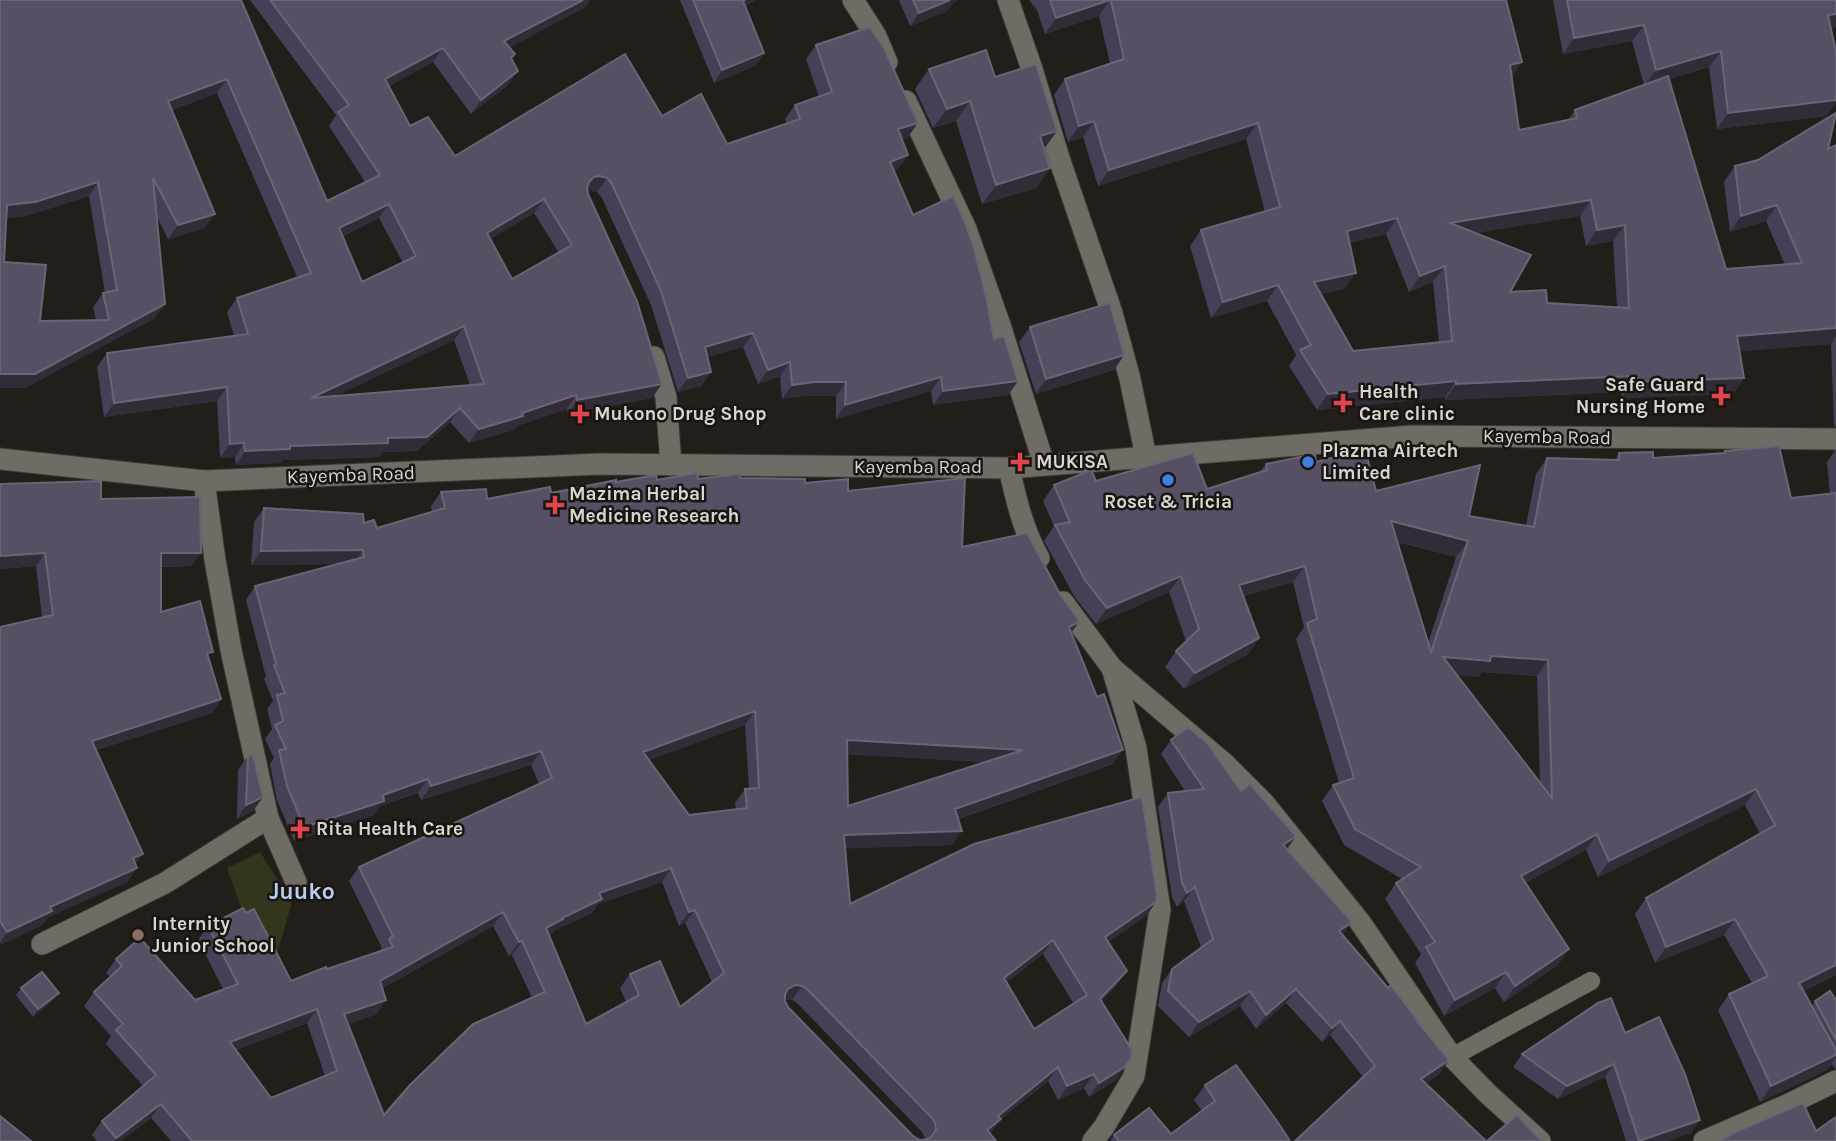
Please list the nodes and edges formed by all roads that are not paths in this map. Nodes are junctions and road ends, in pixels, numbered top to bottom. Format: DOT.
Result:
graph roads {
  1 [pos="853,0"];
  2 [pos="1008,0"];
  3 [pos="646,335"];
  4 [pos="1836,439"];
  5 [pos="1146,457"];
  6 [pos="0,459"];
  7 [pos="1044,464"];
  8 [pos="671,465"];
  9 [pos="1009,468"];
  10 [pos="204,481"];
  11 [pos="1112,668"];
  12 [pos="268,818"];
  13 [pos="296,882"];
  14 [pos="42,944"];
  15 [pos="1591,981"];
  16 [pos="1452,1057"];
  17 [pos="1836,1081"];
  18 [pos="1093,1141"];
  19 [pos="1540,1141"];
  20 [pos="1704,1141"];
  1 -- 7 [label="street"];
  2 -- 5 [label="street"];
  3 -- 8 [label="street"];
  4 -- 5 [label="street, Kayemba Road"];
  5 -- 7 [label="street, Kayemba Road"];
  6 -- 10 [label="street, Kayemba Road"];
  7 -- 9 [label="street, Kayemba Road"];
  8 -- 9 [label="street, Kayemba Road"];
  8 -- 10 [label="street, Kayemba Road"];
  9 -- 11 [label="street"];
  10 -- 12 [label="street"];
  11 -- 16 [label="street"];
  11 -- 18 [label="street"];
  12 -- 13 [label="street"];
  12 -- 14 [label="street"];
  15 -- 16 [label="lane"];
  16 -- 19 [label="street"];
  17 -- 20 [label="street"];
}
